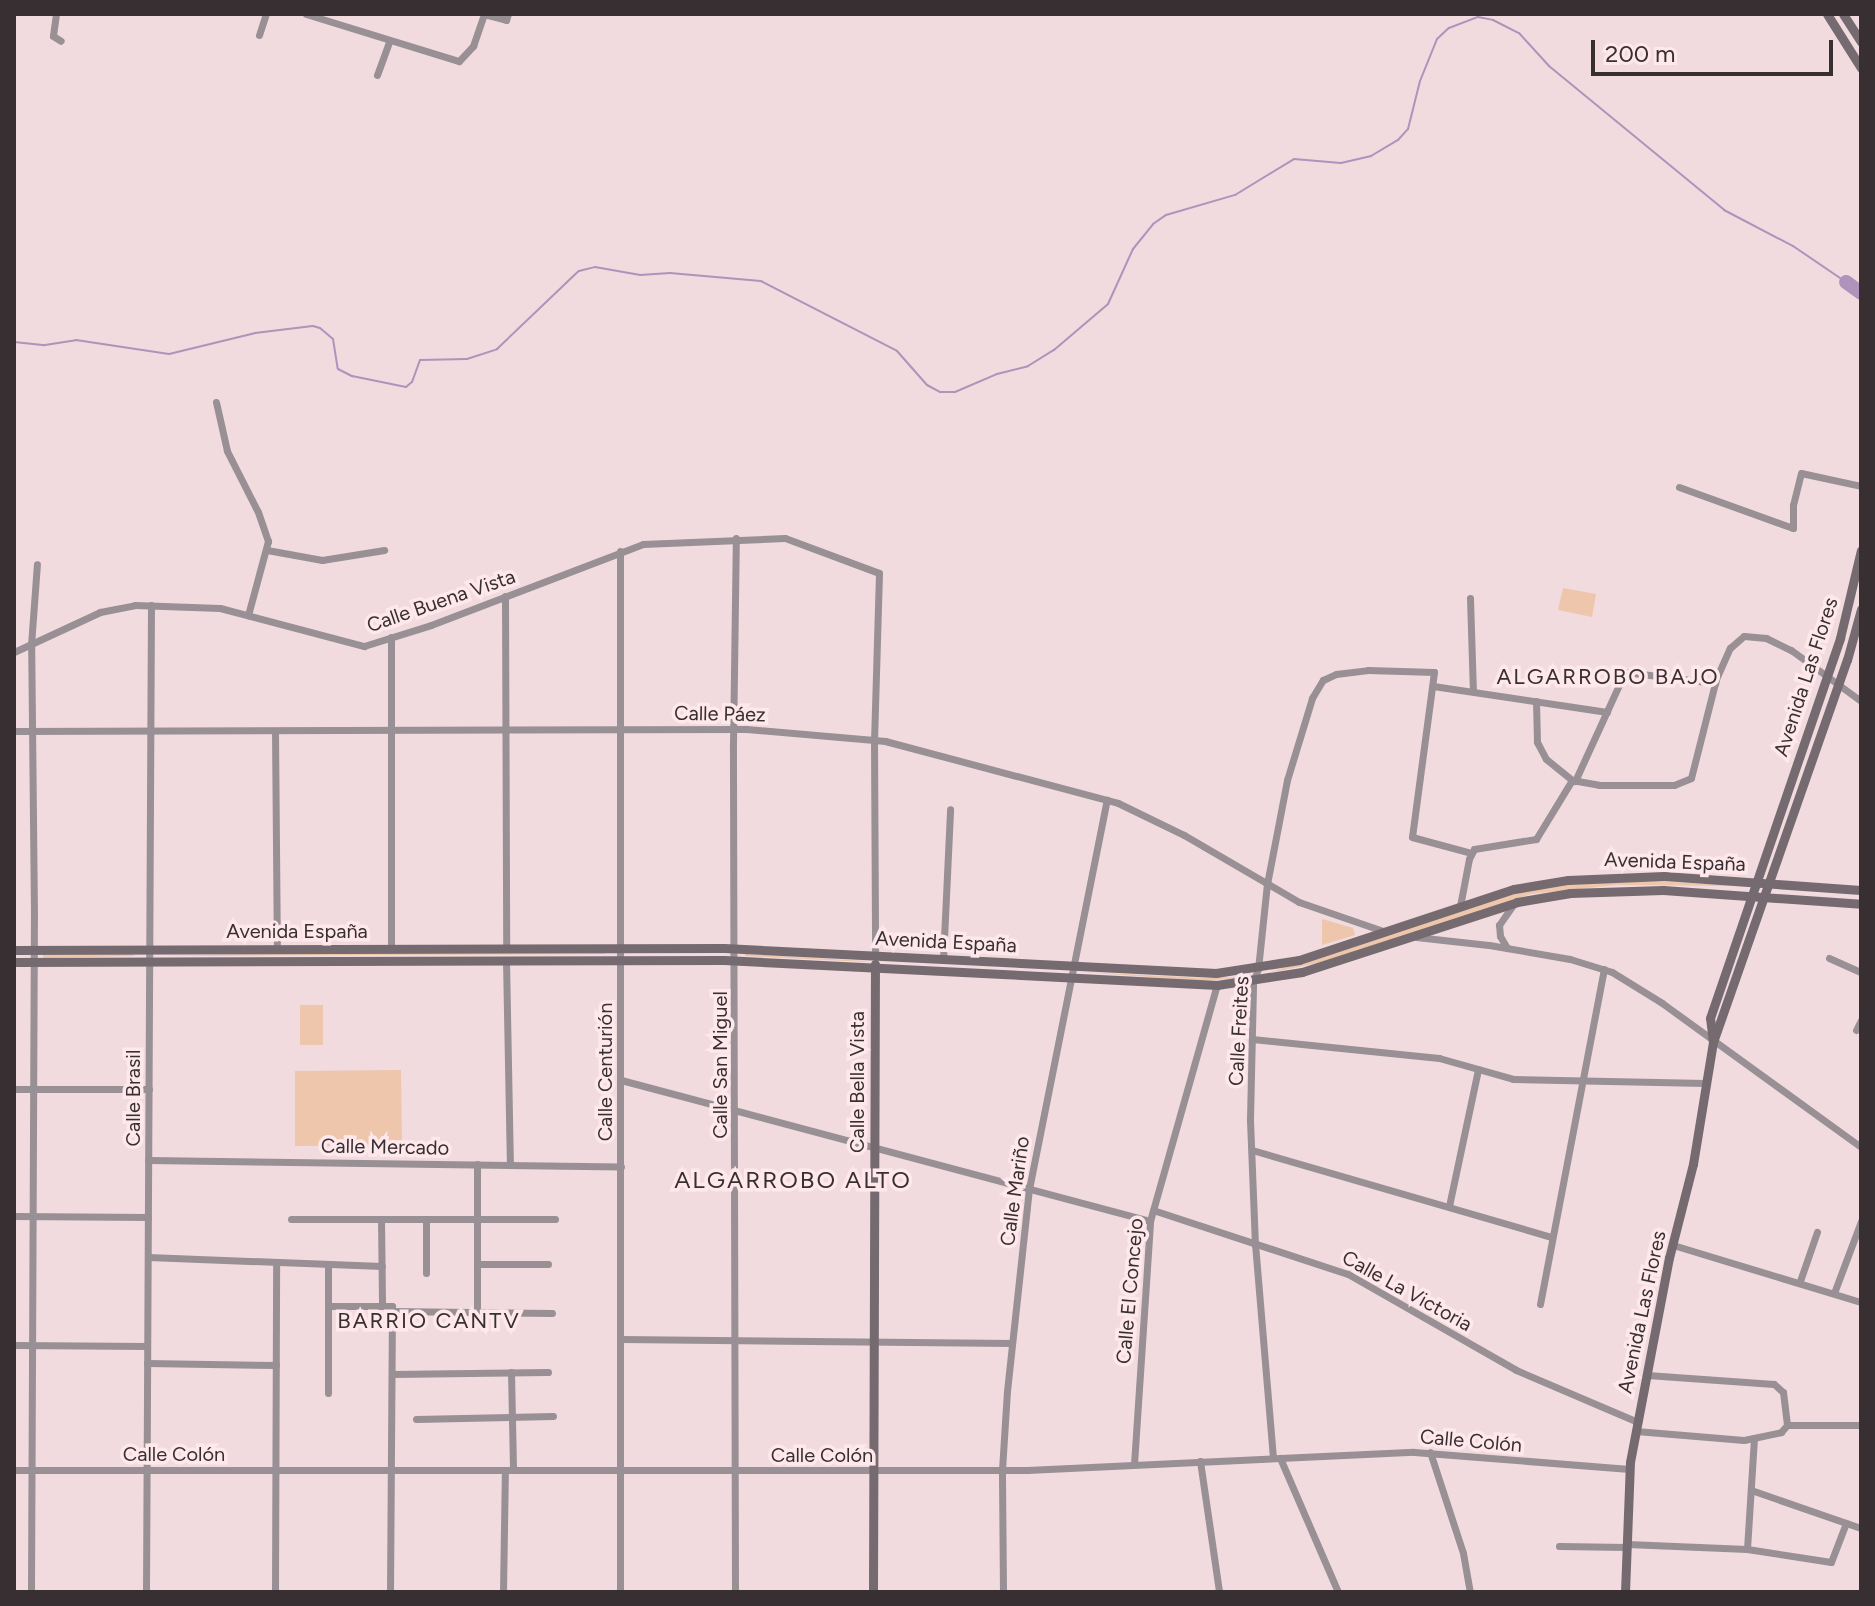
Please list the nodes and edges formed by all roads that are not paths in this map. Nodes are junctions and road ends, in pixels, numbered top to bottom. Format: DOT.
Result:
graph roads {
  1 [pos="56,14"];
  2 [pos="266,14"];
  3 [pos="306,14"];
  4 [pos="484,14"];
  5 [pos="508,14"];
  6 [pos="1827,14"];
  7 [pos="1843,14"];
  8 [pos="334,18"];
  9 [pos="259,35"];
  10 [pos="390,40"];
  11 [pos="61,41"];
  12 [pos="1861,42"];
  13 [pos="1861,68"];
  14 [pos="377,75"];
  15 [pos="216,402"];
  16 [pos="1861,486"];
  17 [pos="1679,487"];
  18 [pos="736,538"];
  19 [pos="267,550"];
  20 [pos="384,550"];
  21 [pos="1861,550"];
  22 [pos="620,551"];
  23 [pos="37,564"];
  24 [pos="879,573"];
  25 [pos="505,596"];
  26 [pos="1470,598"];
  27 [pos="151,605"];
  28 [pos="1861,609"];
  29 [pos="248,615"];
  30 [pos="391,637"];
  31 [pos="31,645"];
  32 [pos="14,652"];
  33 [pos="1827,678"];
  34 [pos="1715,683"];
  35 [pos="1433,686"];
  36 [pos="1838,687"];
  37 [pos="1473,691"];
  38 [pos="1536,701"];
  39 [pos="1861,701"];
  40 [pos="1607,712"];
  41 [pos="733,729"];
  42 [pos="620,730"];
  43 [pos="14,731"];
  44 [pos="32,731"];
  45 [pos="150,731"];
  46 [pos="275,731"];
  47 [pos="505,731"];
  48 [pos="391,732"];
  49 [pos="874,740"];
  50 [pos="1574,780"];
  51 [pos="1107,800"];
  52 [pos="950,809"];
  53 [pos="1471,853"];
  54 [pos="1756,883"];
  55 [pos="1267,884"];
  56 [pos="1770,884"];
  57 [pos="1861,890"];
  58 [pos="1752,896"];
  59 [pos="1765,897"];
  60 [pos="1517,902"];
  61 [pos="1861,904"];
  62 [pos="1460,906"];
  63 [pos="1386,932"];
  64 [pos="1410,937"];
  65 [pos="506,948"];
  66 [pos="621,948"];
  67 [pos="735,948"];
  68 [pos="1507,948"];
  69 [pos="277,949"];
  70 [pos="391,949"];
  71 [pos="14,950"];
  72 [pos="33,950"];
  73 [pos="150,950"];
  74 [pos="875,956"];
  75 [pos="1829,958"];
  76 [pos="506,960"];
  77 [pos="621,960"];
  78 [pos="735,960"];
  79 [pos="943,960"];
  80 [pos="14,962"];
  81 [pos="33,962"];
  82 [pos="150,962"];
  83 [pos="1071,968"];
  84 [pos="875,969"];
  85 [pos="1258,969"];
  86 [pos="1604,969"];
  87 [pos="1861,972"];
  88 [pos="1069,979"];
  89 [pos="1253,982"];
  90 [pos="1217,985"];
  91 [pos="1861,1020"];
  92 [pos="1856,1030"];
  93 [pos="1252,1039"];
  94 [pos="1713,1042"];
  95 [pos="1478,1069"];
  96 [pos="621,1080"];
  97 [pos="1580,1083"];
  98 [pos="1705,1083"];
  99 [pos="14,1089"];
  100 [pos="32,1089"];
  101 [pos="149,1089"];
  102 [pos="736,1111"];
  103 [pos="875,1147"];
  104 [pos="1861,1147"];
  105 [pos="1252,1150"];
  106 [pos="148,1160"];
  107 [pos="477,1164"];
  108 [pos="510,1165"];
  109 [pos="621,1167"];
  110 [pos="1029,1189"];
  111 [pos="1449,1206"];
  112 [pos="1153,1210"];
  113 [pos="14,1216"];
  114 [pos="31,1216"];
  115 [pos="148,1217"];
  116 [pos="291,1219"];
  117 [pos="381,1219"];
  118 [pos="426,1219"];
  119 [pos="477,1219"];
  120 [pos="555,1219"];
  121 [pos="1150,1221"];
  122 [pos="1861,1221"];
  123 [pos="1817,1232"];
  124 [pos="1552,1237"];
  125 [pos="1255,1245"];
  126 [pos="1673,1245"];
  127 [pos="148,1257"];
  128 [pos="276,1262"];
  129 [pos="477,1264"];
  130 [pos="548,1264"];
  131 [pos="328,1266"];
  132 [pos="382,1266"];
  133 [pos="426,1273"];
  134 [pos="1800,1281"];
  135 [pos="1834,1293"];
  136 [pos="1861,1302"];
  137 [pos="1540,1304"];
  138 [pos="328,1306"];
  139 [pos="382,1306"];
  140 [pos="392,1308"];
  141 [pos="477,1312"];
  142 [pos="552,1313"];
  143 [pos="621,1339"];
  144 [pos="735,1340"];
  145 [pos="874,1341"];
  146 [pos="1012,1343"];
  147 [pos="14,1345"];
  148 [pos="31,1345"];
  149 [pos="147,1346"];
  150 [pos="147,1363"];
  151 [pos="276,1365"];
  152 [pos="511,1372"];
  153 [pos="548,1372"];
  154 [pos="392,1374"];
  155 [pos="1647,1375"];
  156 [pos="328,1393"];
  157 [pos="553,1416"];
  158 [pos="512,1417"];
  159 [pos="416,1419"];
  160 [pos="1787,1425"];
  161 [pos="1861,1425"];
  162 [pos="1637,1427"];
  163 [pos="1754,1438"];
  164 [pos="1430,1452"];
  165 [pos="1276,1458"];
  166 [pos="1200,1461"];
  167 [pos="1134,1464"];
  168 [pos="1629,1469"];
  169 [pos="14,1470"];
  170 [pos="31,1470"];
  171 [pos="147,1470"];
  172 [pos="275,1470"];
  173 [pos="392,1470"];
  174 [pos="509,1470"];
  175 [pos="622,1470"];
  176 [pos="1002,1470"];
  177 [pos="735,1471"];
  178 [pos="874,1471"];
  179 [pos="1751,1490"];
  180 [pos="1846,1523"];
  181 [pos="1861,1528"];
  182 [pos="1627,1545"];
  183 [pos="1559,1546"];
  184 [pos="1747,1549"];
  185 [pos="31,1592"];
  186 [pos="146,1592"];
  187 [pos="275,1592"];
  188 [pos="390,1592"];
  189 [pos="503,1592"];
  190 [pos="620,1592"];
  191 [pos="735,1592"];
  192 [pos="873,1592"];
  193 [pos="1003,1592"];
  194 [pos="1219,1592"];
  195 [pos="1338,1592"];
  196 [pos="1470,1592"];
  197 [pos="1625,1592"];
  1 -- 11 [label="street"];
  2 -- 9 [label="street"];
  3 -- 8 [label="street"];
  4 -- 5 [label="street"];
  4 -- 10 [label="street"];
  6 -- 13 [label="main road"];
  7 -- 12 [label="main road"];
  8 -- 10 [label="street"];
  10 -- 14 [label="street"];
  15 -- 19 [label="street"];
  16 -- 17 [label="street"];
  18 -- 22 [label="street, Calle Buena Vista"];
  18 -- 24 [label="street, Calle Buena Vista"];
  18 -- 41 [label="street, Calle San Miguel"];
  19 -- 20 [label="street"];
  19 -- 29 [label="street"];
  21 -- 33 [label="main road, Avenida Las Flores"];
  22 -- 25 [label="street, Calle Buena Vista"];
  22 -- 42 [label="street, Calle Centurión"];
  23 -- 31 [label="street"];
  24 -- 49 [label="street, Calle Bella Vista"];
  25 -- 30 [label="street, Calle Buena Vista"];
  25 -- 47 [label="street"];
  26 -- 37 [label="street"];
  27 -- 29 [label="street, Calle Buena Vista"];
  27 -- 31 [label="street, Calle Buena Vista"];
  27 -- 45 [label="street, Calle Brasil"];
  28 -- 36 [label="main road, Avenida Las Flores"];
  29 -- 30 [label="street, Calle Buena Vista"];
  30 -- 48 [label="street"];
  31 -- 32 [label="street, Calle Buena Vista"];
  31 -- 44 [label="street"];
  33 -- 34 [label="street"];
  33 -- 36 [label="street"];
  33 -- 54 [label="main road, Avenida Las Flores"];
  34 -- 40 [label="street"];
  34 -- 50 [label="street"];
  35 -- 37 [label="street"];
  35 -- 53 [label="street"];
  35 -- 55 [label="street, Calle Freites"];
  36 -- 39 [label="street"];
  36 -- 56 [label="main road, Avenida Las Flores"];
  37 -- 38 [label="street"];
  38 -- 40 [label="street"];
  38 -- 50 [label="street"];
  40 -- 50 [label="street"];
  41 -- 42 [label="street, Calle Páez"];
  41 -- 49 [label="street, Calle Páez"];
  41 -- 67 [label="street, Calle San Miguel"];
  42 -- 47 [label="street, Calle Páez"];
  42 -- 66 [label="street, Calle Centurión"];
  43 -- 44 [label="street, Calle Páez"];
  44 -- 45 [label="street, Calle Páez"];
  44 -- 72 [label="street"];
  45 -- 46 [label="street, Calle Páez"];
  45 -- 73 [label="street, Calle Brasil"];
  46 -- 48 [label="street, Calle Páez"];
  46 -- 69 [label="street"];
  47 -- 48 [label="street, Calle Páez"];
  47 -- 65 [label="street"];
  48 -- 70 [label="street"];
  49 -- 51 [label="street, Calle Páez"];
  49 -- 74 [label="street, Calle Bella Vista"];
  50 -- 53 [label="street"];
  51 -- 55 [label="street, Calle Páez"];
  51 -- 83 [label="street, Calle Mariño"];
  52 -- 79 [label="street"];
  53 -- 62 [label="street"];
  54 -- 56 [label="main road, Avenida España"];
  54 -- 58 [label="main road, Avenida Las Flores"];
  54 -- 62 [label="main road, Avenida España"];
  55 -- 63 [label="street, Calle Páez"];
  55 -- 85 [label="street, Calle Freites"];
  56 -- 57 [label="main road, Avenida España"];
  56 -- 59 [label="main road, Avenida Las Flores"];
  58 -- 59 [label="main road, Avenida España"];
  58 -- 60 [label="main road, Avenida España"];
  58 -- 94 [label="main road, Avenida Las Flores"];
  59 -- 61 [label="main road, Avenida España"];
  59 -- 94 [label="main road, Avenida Las Flores"];
  60 -- 64 [label="main road, Avenida España"];
  60 -- 68 [label="street"];
  62 -- 63 [label="main road, Avenida España"];
  63 -- 85 [label="main road, Avenida España"];
  64 -- 68 [label="street"];
  64 -- 89 [label="main road, Avenida España"];
  65 -- 66 [label="main road, Avenida España"];
  65 -- 70 [label="main road, Avenida España"];
  66 -- 67 [label="main road, Avenida España"];
  66 -- 77 [label="street, Calle Centurión"];
  67 -- 74 [label="main road, Avenida España"];
  67 -- 78 [label="street, Calle San Miguel"];
  68 -- 86 [label="street"];
  69 -- 70 [label="main road, Avenida España"];
  69 -- 73 [label="main road, Avenida España"];
  71 -- 72 [label="main road, Avenida España"];
  72 -- 73 [label="main road, Avenida España"];
  72 -- 81 [label="street"];
  73 -- 82 [label="street, Calle Brasil"];
  74 -- 79 [label="main road, Avenida España"];
  74 -- 84 [label="main road, Calle Bella Vista"];
  75 -- 87 [label="street"];
  76 -- 77 [label="main road, Avenida España"];
  76 -- 82 [label="main road, Avenida España"];
  76 -- 108 [label="street"];
  77 -- 78 [label="main road, Avenida España"];
  77 -- 96 [label="street, Calle Centurión"];
  78 -- 84 [label="main road, Avenida España"];
  78 -- 102 [label="street, Calle San Miguel"];
  79 -- 83 [label="main road, Avenida España"];
  80 -- 81 [label="main road, Avenida España"];
  81 -- 82 [label="main road, Avenida España"];
  81 -- 100 [label="street"];
  82 -- 101 [label="street, Calle Brasil"];
  83 -- 85 [label="main road, Avenida España"];
  83 -- 88 [label="street, Calle Mariño"];
  84 -- 88 [label="main road, Avenida España"];
  84 -- 103 [label="main road, Calle Bella Vista"];
  85 -- 89 [label="street, Calle Freites"];
  86 -- 94 [label="street"];
  86 -- 97 [label="street"];
  88 -- 90 [label="main road, Avenida España"];
  88 -- 110 [label="street, Calle Mariño"];
  89 -- 90 [label="main road, Avenida España"];
  89 -- 93 [label="street, Calle Freites"];
  90 -- 112 [label="street, Calle El Concejo"];
  91 -- 92 [label="street"];
  93 -- 95 [label="street"];
  93 -- 105 [label="street, Calle Freites"];
  94 -- 98 [label="main road, Avenida Las Flores"];
  94 -- 104 [label="street"];
  95 -- 97 [label="street"];
  95 -- 111 [label="street"];
  96 -- 102 [label="street"];
  96 -- 109 [label="street, Calle Centurión"];
  97 -- 98 [label="street"];
  97 -- 124 [label="street"];
  98 -- 126 [label="main road, Avenida Las Flores"];
  99 -- 100 [label="street"];
  100 -- 101 [label="street"];
  100 -- 114 [label="street"];
  101 -- 106 [label="street, Calle Brasil"];
  102 -- 103 [label="street"];
  102 -- 144 [label="street, Calle San Miguel"];
  103 -- 110 [label="street"];
  103 -- 145 [label="main road, Calle Bella Vista"];
  105 -- 111 [label="street"];
  105 -- 125 [label="street, Calle Freites"];
  106 -- 107 [label="street, Calle Mercado"];
  106 -- 115 [label="street, Calle Brasil"];
  107 -- 108 [label="street, Calle Mercado"];
  107 -- 119 [label="street"];
  108 -- 109 [label="street, Calle Mercado"];
  109 -- 143 [label="street, Calle Centurión"];
  110 -- 121 [label="street"];
  110 -- 146 [label="street, Calle Mariño"];
  111 -- 124 [label="street"];
  112 -- 121 [label="street, Calle El Concejo"];
  112 -- 125 [label="street, Calle La Victoria"];
  113 -- 114 [label="street"];
  114 -- 115 [label="street"];
  114 -- 148 [label="street"];
  115 -- 127 [label="street, Calle Brasil"];
  116 -- 117 [label="street"];
  117 -- 118 [label="street"];
  117 -- 132 [label="street"];
  118 -- 119 [label="street"];
  118 -- 133 [label="street"];
  119 -- 120 [label="street"];
  119 -- 129 [label="street"];
  121 -- 167 [label="street, Calle El Concejo"];
  122 -- 135 [label="street"];
  123 -- 134 [label="street"];
  124 -- 137 [label="street"];
  125 -- 162 [label="street, Calle La Victoria"];
  125 -- 165 [label="street, Calle Freites"];
  126 -- 134 [label="street"];
  126 -- 155 [label="main road, Avenida Las Flores"];
  127 -- 128 [label="street"];
  127 -- 149 [label="street, Calle Brasil"];
  128 -- 131 [label="street"];
  128 -- 151 [label="street"];
  129 -- 130 [label="street"];
  129 -- 141 [label="street"];
  131 -- 132 [label="street"];
  131 -- 138 [label="street"];
  132 -- 139 [label="street"];
  134 -- 135 [label="street"];
  135 -- 136 [label="street"];
  138 -- 139 [label="street"];
  138 -- 156 [label="street"];
  139 -- 140 [label="street"];
  140 -- 141 [label="street"];
  140 -- 154 [label="street"];
  141 -- 142 [label="street"];
  143 -- 144 [label="street"];
  143 -- 175 [label="street, Calle Centurión"];
  144 -- 145 [label="street"];
  144 -- 177 [label="street, Calle San Miguel"];
  145 -- 146 [label="street"];
  145 -- 178 [label="main road, Calle Bella Vista"];
  146 -- 176 [label="street, Calle Mariño"];
  147 -- 148 [label="street"];
  148 -- 149 [label="street"];
  148 -- 170 [label="street"];
  149 -- 150 [label="street, Calle Brasil"];
  150 -- 151 [label="street"];
  150 -- 171 [label="street, Calle Brasil"];
  151 -- 172 [label="street"];
  152 -- 153 [label="street"];
  152 -- 154 [label="street"];
  152 -- 158 [label="street"];
  154 -- 173 [label="street"];
  155 -- 160 [label="street"];
  155 -- 162 [label="main road, Avenida Las Flores"];
  157 -- 158 [label="street"];
  158 -- 159 [label="street"];
  158 -- 174 [label="street"];
  160 -- 161 [label="street"];
  160 -- 163 [label="street, Calle La Victoria"];
  162 -- 163 [label="street, Calle La Victoria"];
  162 -- 168 [label="main road, Avenida Las Flores"];
  163 -- 179 [label="street"];
  164 -- 165 [label="street, Calle Colón"];
  164 -- 168 [label="street, Calle Colón"];
  164 -- 196 [label="street"];
  165 -- 166 [label="street, Calle Colón"];
  165 -- 195 [label="street, Calle Freites"];
  166 -- 167 [label="street, Calle Colón"];
  166 -- 194 [label="street"];
  167 -- 176 [label="street, Calle Colón"];
  168 -- 182 [label="main road, Avenida Las Flores"];
  169 -- 170 [label="street, Calle Colón"];
  170 -- 171 [label="street, Calle Colón"];
  170 -- 185 [label="street"];
  171 -- 172 [label="street, Calle Colón"];
  171 -- 186 [label="street, Calle Brasil"];
  172 -- 173 [label="street, Calle Colón"];
  172 -- 187 [label="street"];
  173 -- 174 [label="street, Calle Colón"];
  173 -- 188 [label="street"];
  174 -- 175 [label="street, Calle Colón"];
  174 -- 189 [label="street"];
  175 -- 177 [label="street, Calle Colón"];
  175 -- 190 [label="street, Calle Centurión"];
  176 -- 178 [label="street, Calle Colón"];
  176 -- 193 [label="street, Calle Mariño"];
  177 -- 178 [label="street, Calle Colón"];
  177 -- 191 [label="street, Calle San Miguel"];
  178 -- 192 [label="main road, Calle Bella Vista"];
  179 -- 180 [label="street"];
  179 -- 184 [label="street"];
  180 -- 181 [label="street"];
  180 -- 184 [label="street"];
  182 -- 183 [label="street"];
  182 -- 184 [label="street"];
  182 -- 197 [label="main road, Avenida Las Flores"];
}
